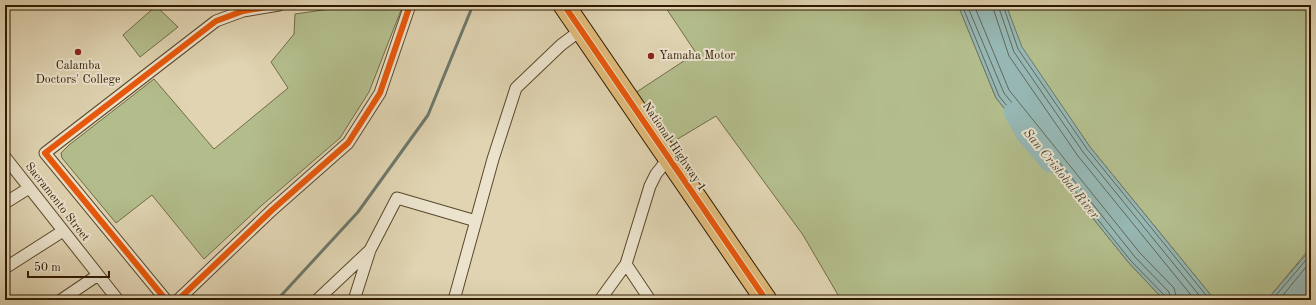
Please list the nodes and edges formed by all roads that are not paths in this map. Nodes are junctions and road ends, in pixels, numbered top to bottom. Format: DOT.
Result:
graph roads {
  1 [pos="279,5"];
  2 [pos="410,5"];
  3 [pos="564,5"];
  4 [pos="581,30"];
  5 [pos="5,157"];
  6 [pos="668,158"];
  7 [pos="29,188"];
  8 [pos="5,203"];
  9 [pos="476,221"];
  10 [pos="63,231"];
  11 [pos="370,250"];
  12 [pos="626,264"];
  13 [pos="5,268"];
  14 [pos="98,275"];
  15 [pos="61,300"];
  16 [pos="118,300"];
  17 [pos="166,300"];
  18 [pos="178,300"];
  19 [pos="317,300"];
  20 [pos="354,300"];
  21 [pos="454,300"];
  22 [pos="600,300"];
  23 [pos="650,300"];
  24 [pos="766,300"];
  1 -- 17 [label="street"];
  2 -- 18 [label="street"];
  3 -- 4 [label="highway, National Highway 1"];
  4 -- 6 [label="highway, National Highway 1"];
  4 -- 9 [label="street"];
  5 -- 7 [label="street, Sacramento Street"];
  6 -- 12 [label="street"];
  6 -- 24 [label="highway, National Highway 1"];
  7 -- 8 [label="street"];
  7 -- 10 [label="street, Sacramento Street"];
  9 -- 11 [label="street"];
  9 -- 21 [label="street"];
  10 -- 13 [label="street"];
  10 -- 14 [label="street, Sacramento Street"];
  11 -- 19 [label="street"];
  11 -- 20 [label="street"];
  12 -- 22 [label="street"];
  12 -- 23 [label="street"];
  14 -- 15 [label="street"];
  14 -- 16 [label="street, Sacramento Street"];
}
